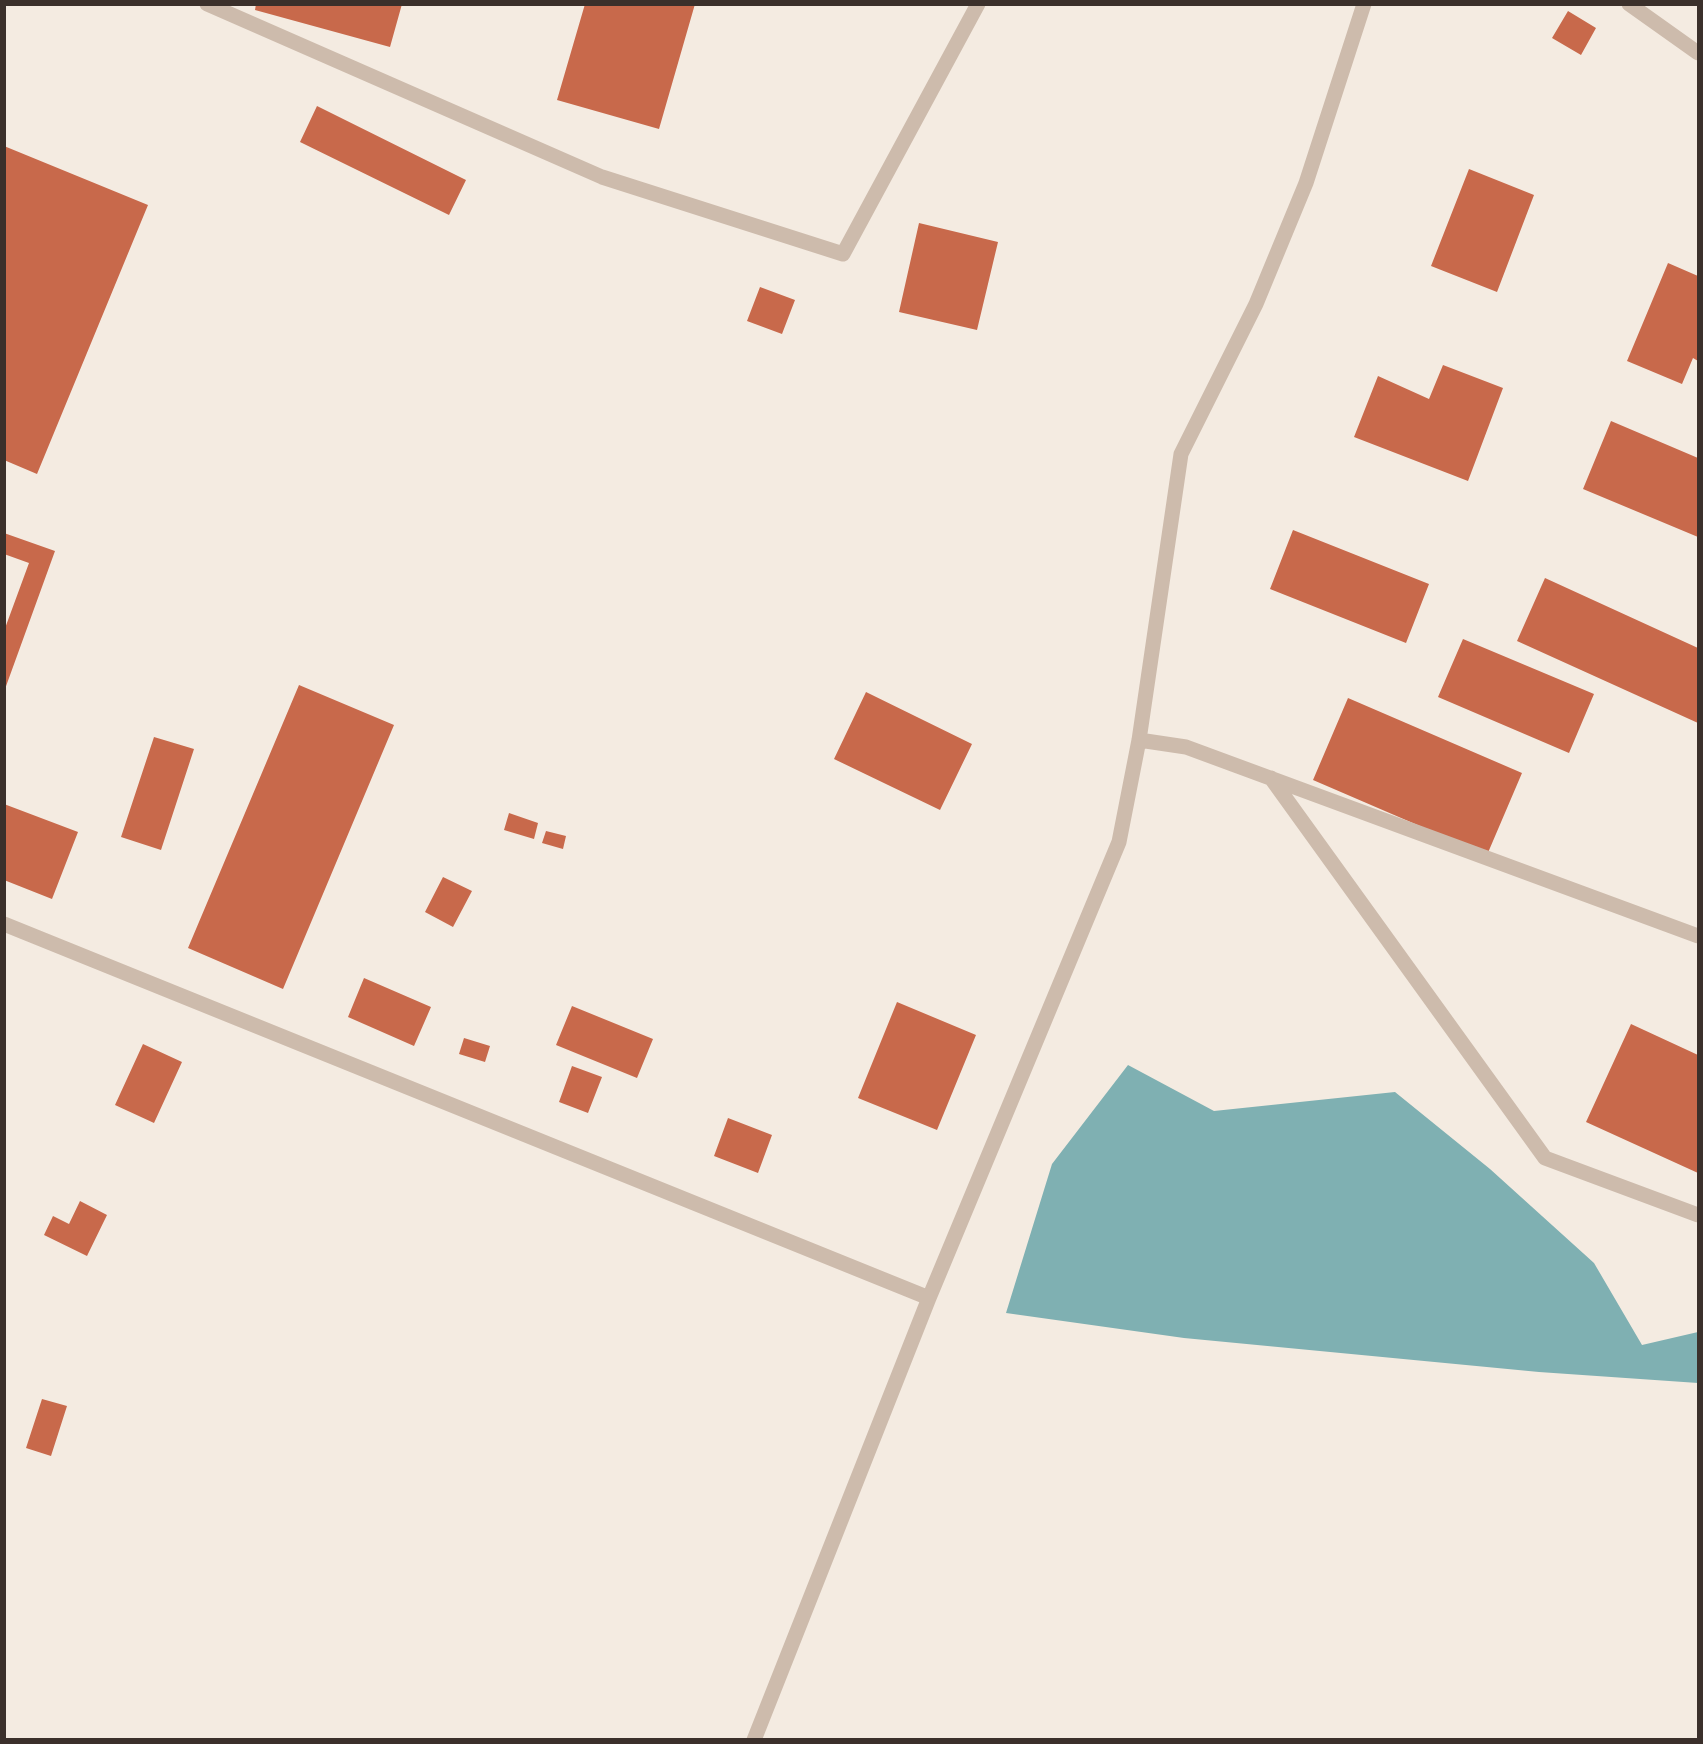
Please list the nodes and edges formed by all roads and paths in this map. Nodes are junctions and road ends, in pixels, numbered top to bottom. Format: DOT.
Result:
graph roads {
  1 [pos="207,4"];
  2 [pos="978,4"];
  3 [pos="1365,4"];
  4 [pos="1629,4"];
  5 [pos="1698,53"];
  6 [pos="1139,740"];
  7 [pos="1271,778"];
  8 [pos="4,924"];
  9 [pos="1698,936"];
  10 [pos="1698,1215"];
  11 [pos="929,1298"];
  12 [pos="754,1740"];
  1 -- 2 [label="street"];
  3 -- 6 [label="street"];
  4 -- 5 [label="street"];
  6 -- 7 [label="street"];
  6 -- 11 [label="street"];
  7 -- 9 [label="street"];
  7 -- 10 [label="street"];
  8 -- 11 [label="street"];
  11 -- 12 [label="street"];
}
